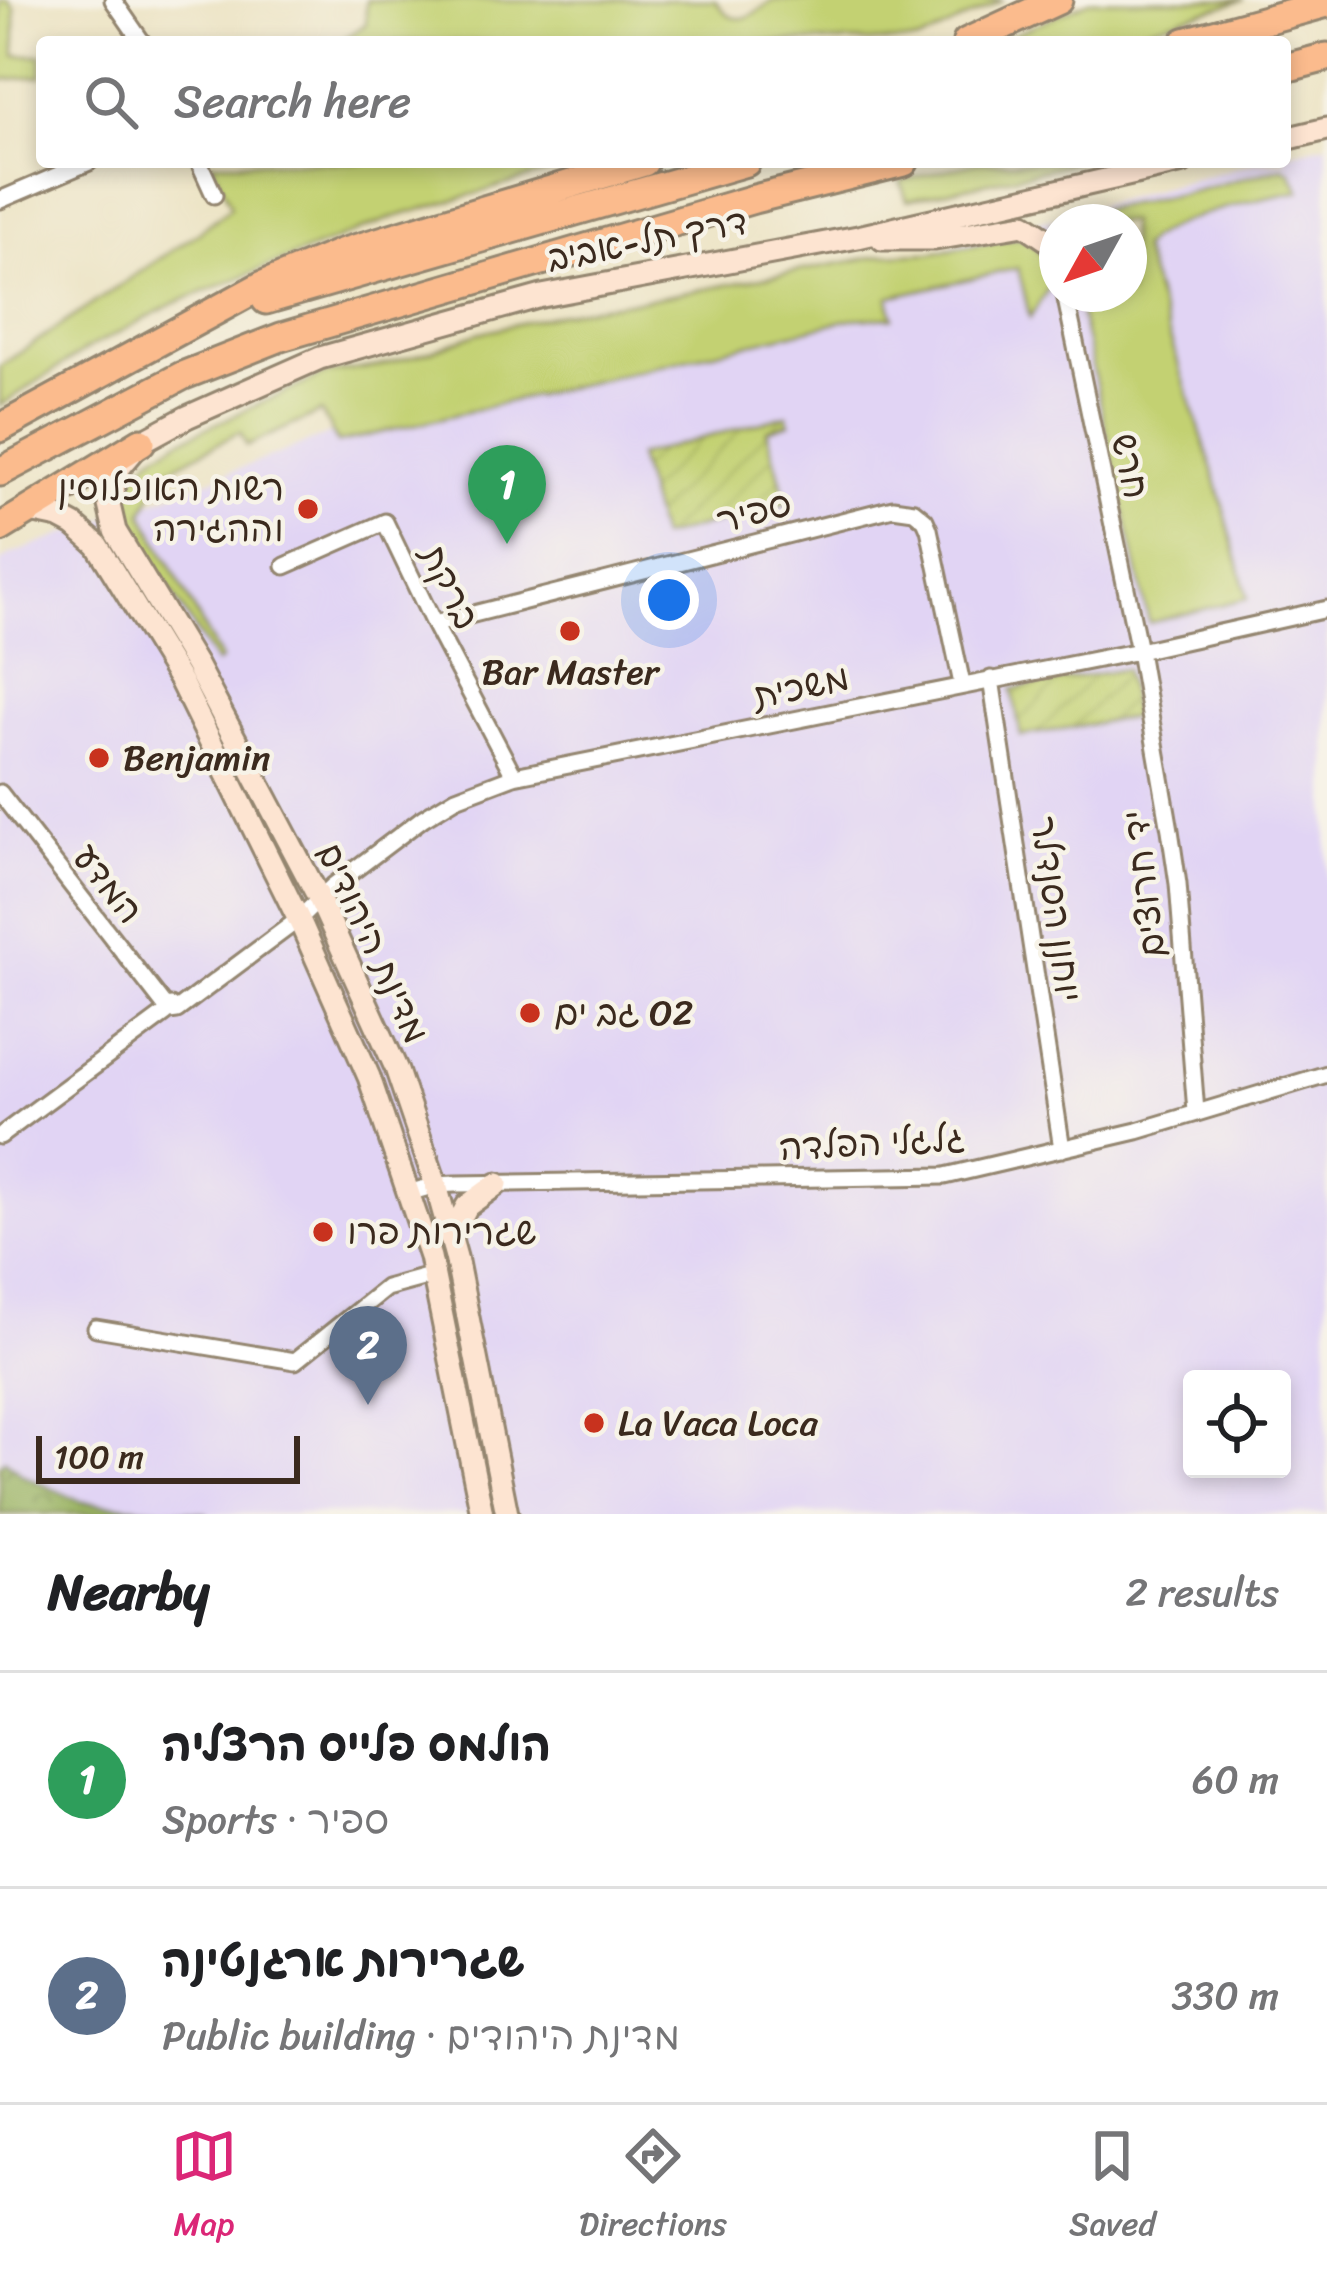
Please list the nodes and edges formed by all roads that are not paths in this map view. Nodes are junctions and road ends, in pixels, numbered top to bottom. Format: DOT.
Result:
graph roads {
  1 [pos="113,0"];
  2 [pos="1058,0"];
  3 [pos="1327,3"];
  4 [pos="138,36"];
  5 [pos="981,36"];
  6 [pos="1207,36"];
  7 [pos="1327,58"];
  8 [pos="1291,67"];
  9 [pos="1327,129"];
  10 [pos="1291,138"];
  11 [pos="75,168"];
  12 [pos="202,168"];
  13 [pos="624,168"];
  14 [pos="725,168"];
  15 [pos="880,168"];
  16 [pos="1157,168"];
  17 [pos="214,195"];
  18 [pos="0,200"];
  19 [pos="1039,234"];
  20 [pos="858,237"];
  21 [pos="1069,312"];
  22 [pos="186,326"];
  23 [pos="0,428"];
  24 [pos="141,442"];
  25 [pos="0,472"];
  26 [pos="11,521"];
  27 [pos="285,566"];
  28 [pos="1327,609"];
  29 [pos="434,624"];
  30 [pos="1138,651"];
  31 [pos="992,679"];
  32 [pos="962,684"];
  33 [pos="514,776"];
  34 [pos="0,793"];
  35 [pos="319,898"];
  36 [pos="297,915"];
  37 [pos="169,1011"];
  38 [pos="1327,1074"];
  39 [pos="1196,1112"];
  40 [pos="0,1136"];
  41 [pos="1062,1149"];
  42 [pos="497,1184"];
  43 [pos="436,1185"];
  44 [pos="408,1193"];
  45 [pos="450,1238"];
  46 [pos="434,1275"];
  47 [pos="96,1328"];
  48 [pos="482,1514"];
  49 [pos="507,1514"];
  1 -- 4 [label="street"];
  2 -- 5 [label="highway"];
  3 -- 6 [label="highway"];
  7 -- 8 [label="highway"];
  9 -- 10 [label="street"];
  11 -- 18 [label="street"];
  12 -- 17 [label="street"];
  13 -- 22 [label="highway"];
  14 -- 22 [label="highway, דרך תל-אביב"];
  15 -- 25 [label="highway, דרך תל-אביב"];
  16 -- 20 [label="street, דרך תל-אביב"];
  19 -- 20 [label="street"];
  20 -- 24 [label="street, דרך תל-אביב"];
  21 -- 30 [label="street, חרש"];
  22 -- 23 [label="highway"];
  24 -- 26 [label="highway"];
  24 -- 35 [label="street, מדינת היהודים"];
  26 -- 36 [label="street, מדינת היהודים"];
  27 -- 29 [label="street, ברקת"];
  28 -- 30 [label="street, משכית"];
  29 -- 32 [label="street, ספיר"];
  29 -- 33 [label="street, ברקת"];
  30 -- 31 [label="street, משכית"];
  30 -- 39 [label="street, יד חרוצים"];
  31 -- 32 [label="street, משכית"];
  31 -- 41 [label="street, יוחנן הסנדלר"];
  32 -- 33 [label="street, משכית"];
  33 -- 35 [label="street, משכית"];
  34 -- 37 [label="street, המדע"];
  35 -- 36 [label="street, משכית"];
  35 -- 43 [label="street, מדינת היהודים"];
  36 -- 37 [label="street, משכית"];
  36 -- 44 [label="street, מדינת היהודים"];
  37 -- 40 [label="street, משכית"];
  38 -- 39 [label="street, גלגלי הפלדה"];
  39 -- 41 [label="street, גלגלי הפלדה"];
  41 -- 42 [label="street, גלגלי הפלדה"];
  42 -- 43 [label="street, גלגלי הפלדה"];
  42 -- 45 [label="street"];
  43 -- 44 [label="street, גלגלי הפלדה"];
  43 -- 45 [label="street, מדינת היהודים"];
  44 -- 46 [label="street, מדינת היהודים"];
  45 -- 49 [label="street, מדינת היהודים"];
  46 -- 47 [label="street"];
  46 -- 48 [label="street, מדינת היהודים"];
}
